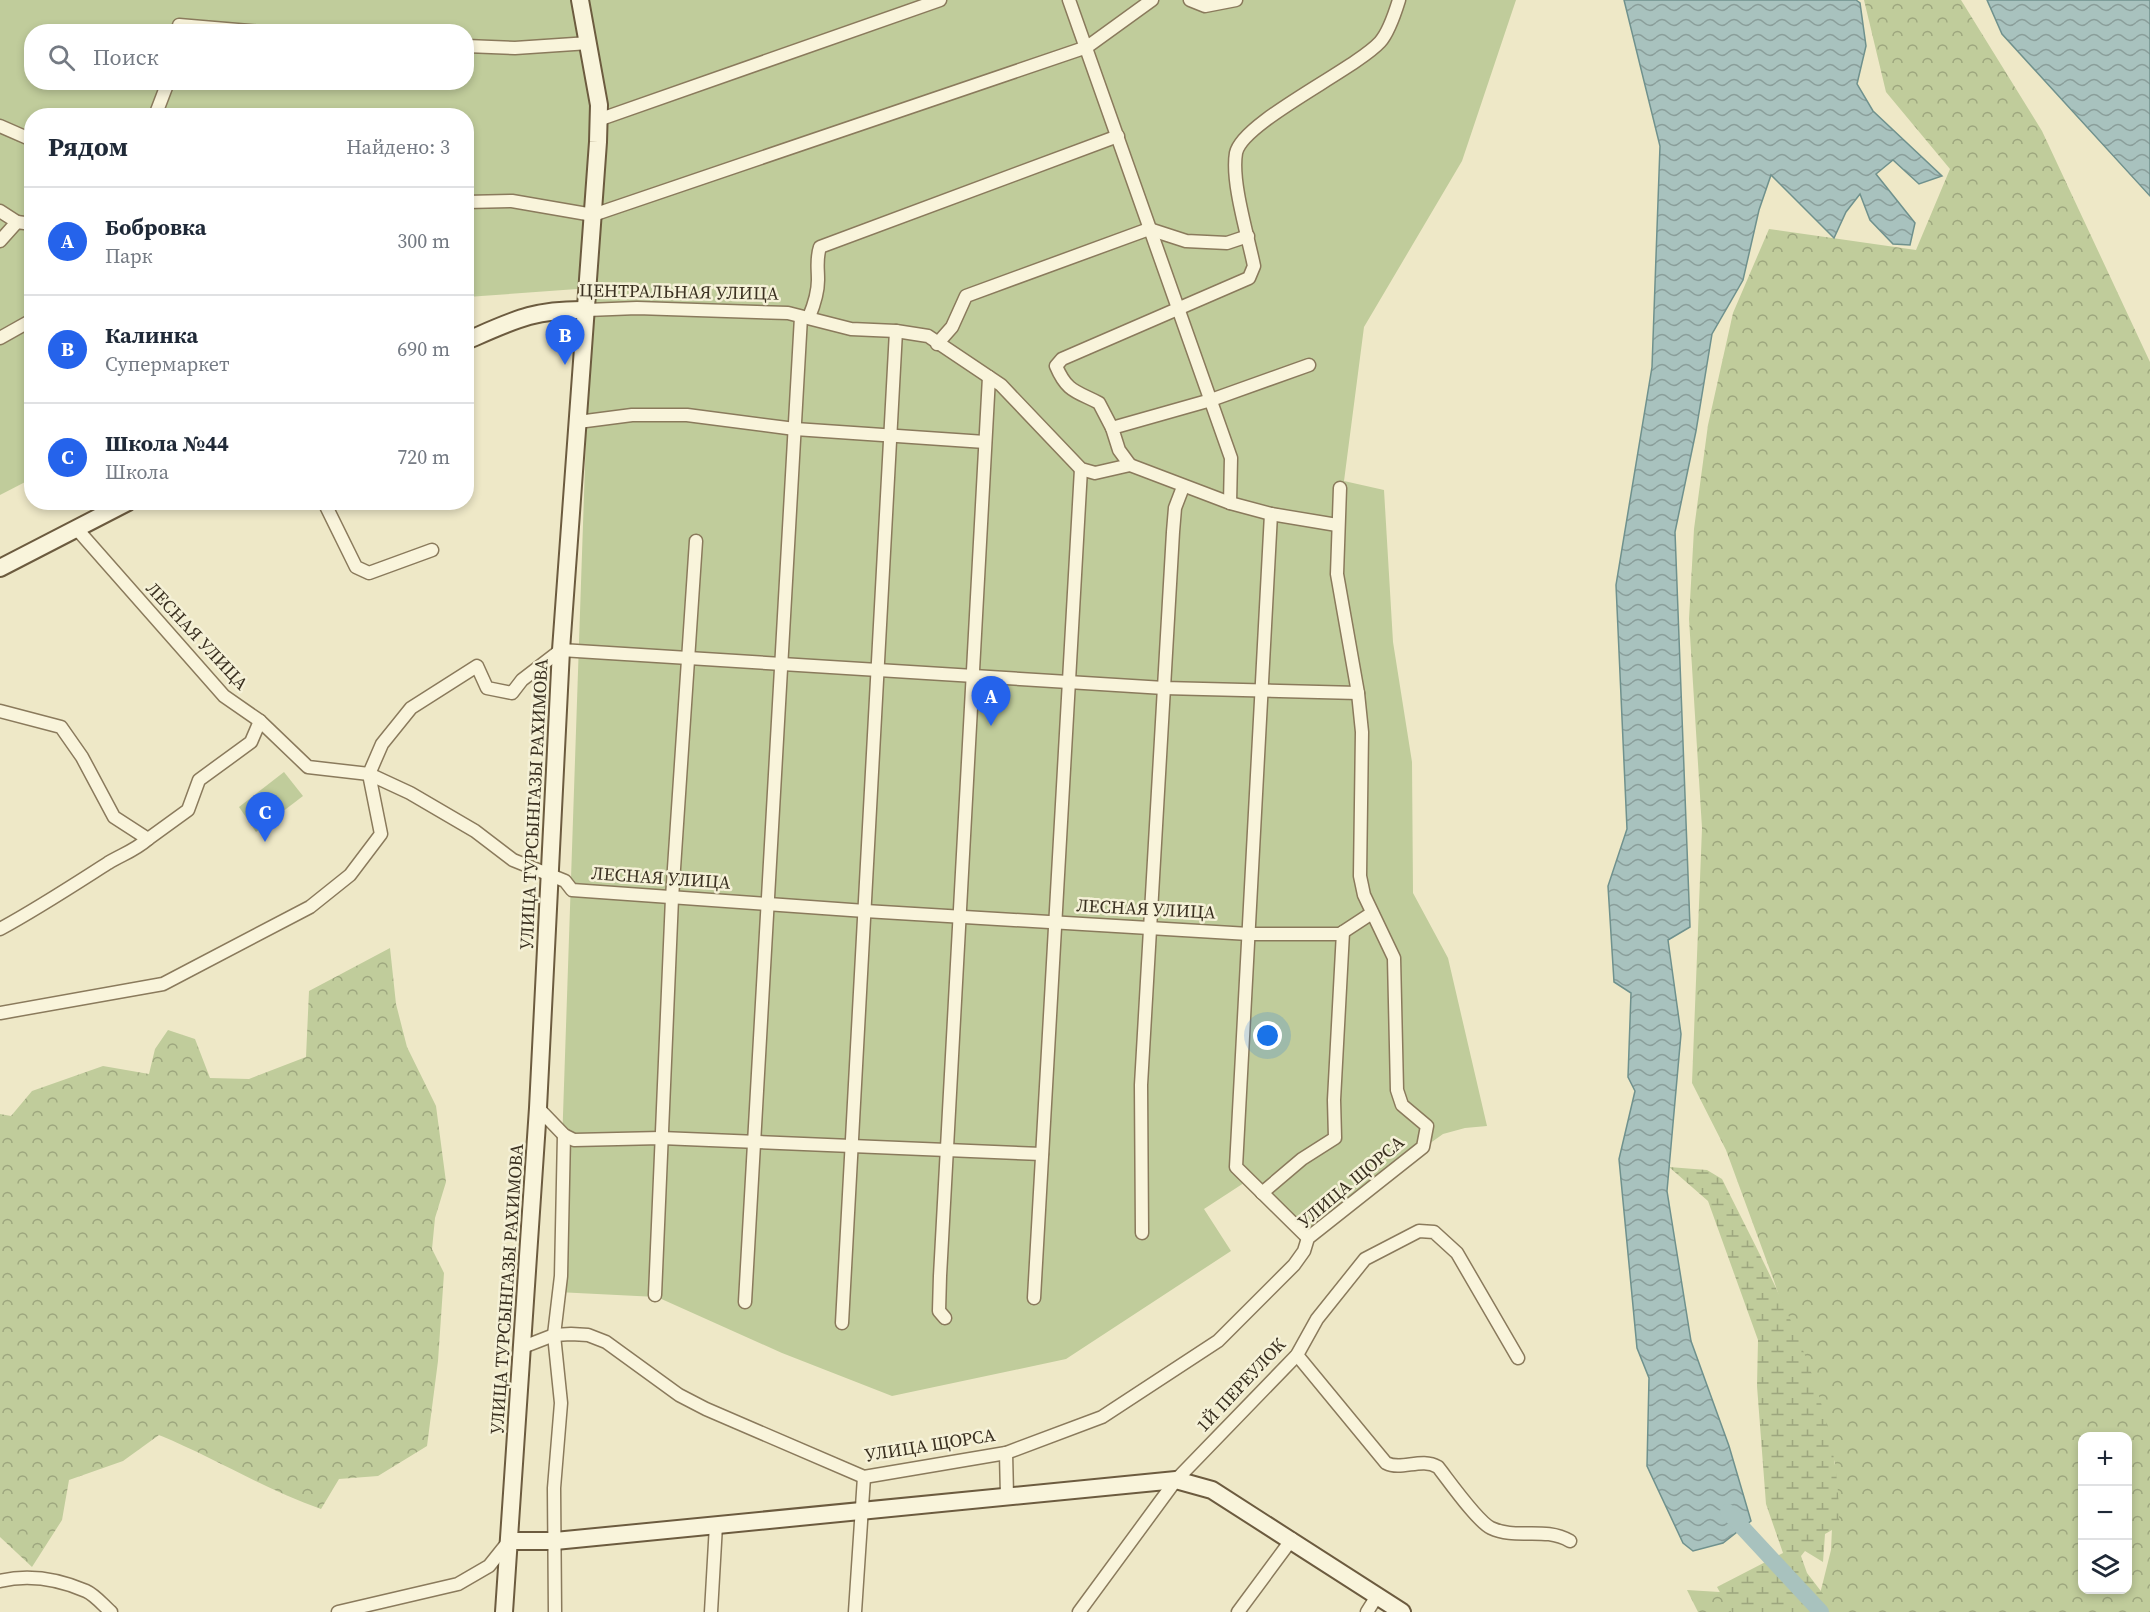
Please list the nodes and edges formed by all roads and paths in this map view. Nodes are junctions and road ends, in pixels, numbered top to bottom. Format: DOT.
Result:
graph roads {
  1 [pos="580,0"];
  2 [pos="940,0"];
  3 [pos="1068,0"];
  4 [pos="1152,0"];
  5 [pos="1190,0"];
  6 [pos="1236,0"];
  7 [pos="1399,0"];
  8 [pos="590,43"];
  9 [pos="474,46"];
  10 [pos="1087,47"];
  11 [pos="165,90"];
  12 [pos="158,108"];
  13 [pos="598,120"];
  14 [pos="0,126"];
  15 [pos="24,136"];
  16 [pos="1118,136"];
  17 [pos="474,202"];
  18 [pos="0,211"];
  19 [pos="593,215"];
  20 [pos="17,222"];
  21 [pos="24,223"];
  22 [pos="1149,229"];
  23 [pos="1248,236"];
  24 [pos="0,241"];
  25 [pos="587,310"];
  26 [pos="1179,311"];
  27 [pos="805,317"];
  28 [pos="24,324"];
  29 [pos="896,331"];
  30 [pos="474,337"];
  31 [pos="0,338"];
  32 [pos="937,344"];
  33 [pos="1309,365"];
  34 [pos="989,377"];
  35 [pos="1211,400"];
  36 [pos="578,422"];
  37 [pos="1112,428"];
  38 [pos="795,429"];
  39 [pos="891,437"];
  40 [pos="985,442"];
  41 [pos="1130,465"];
  42 [pos="1081,469"];
  43 [pos="1183,487"];
  44 [pos="1340,488"];
  45 [pos="1230,503"];
  46 [pos="112,510"];
  47 [pos="328,510"];
  48 [pos="1271,514"];
  49 [pos="1337,525"];
  50 [pos="76,528"];
  51 [pos="696,541"];
  52 [pos="432,550"];
  53 [pos="0,568"];
  54 [pos="561,650"];
  55 [pos="688,658"];
  56 [pos="781,663"];
  57 [pos="878,670"];
  58 [pos="972,675"];
  59 [pos="1068,682"];
  60 [pos="1164,688"];
  61 [pos="1262,690"];
  62 [pos="1358,693"];
  63 [pos="0,711"];
  64 [pos="260,721"];
  65 [pos="369,774"];
  66 [pos="148,839"];
  67 [pos="548,873"];
  68 [pos="672,898"];
  69 [pos="768,904"];
  70 [pos="865,911"];
  71 [pos="1372,913"];
  72 [pos="959,916"];
  73 [pos="1055,922"];
  74 [pos="1151,927"];
  75 [pos="0,929"];
  76 [pos="1343,932"];
  77 [pos="1249,933"];
  78 [pos="0,1012"];
  79 [pos="538,1108"];
  80 [pos="564,1135"];
  81 [pos="662,1138"];
  82 [pos="754,1142"];
  83 [pos="853,1146"];
  84 [pos="947,1150"];
  85 [pos="1042,1154"];
  86 [pos="1262,1192"];
  87 [pos="1142,1233"];
  88 [pos="1308,1238"];
  89 [pos="655,1295"];
  90 [pos="1034,1298"];
  91 [pos="745,1302"];
  92 [pos="945,1318"];
  93 [pos="842,1323"];
  94 [pos="554,1335"];
  95 [pos="523,1347"];
  96 [pos="1296,1355"];
  97 [pos="1518,1358"];
  98 [pos="1006,1453"];
  99 [pos="864,1477"];
  100 [pos="1176,1480"];
  101 [pos="1008,1496"];
  102 [pos="861,1510"];
  103 [pos="716,1525"];
  104 [pos="1292,1539"];
  105 [pos="509,1541"];
  106 [pos="555,1541"];
  107 [pos="1570,1541"];
  108 [pos="0,1581"];
  109 [pos="1377,1596"];
  110 [pos="111,1612"];
  111 [pos="338,1612"];
  112 [pos="504,1612"];
  113 [pos="555,1612"];
  114 [pos="711,1612"];
  115 [pos="855,1612"];
  116 [pos="1079,1612"];
  117 [pos="1238,1612"];
  118 [pos="1367,1612"];
  119 [pos="1402,1612"];
  1 -- 8 [label="street, УЛИЦА ТУРСЫНГАЗЫ РАХИМОВА"];
  2 -- 13 [label="street"];
  3 -- 10 [label="street"];
  4 -- 10 [label="street"];
  5 -- 6 [label="street"];
  7 -- 23 [label="street"];
  8 -- 9 [label="street"];
  8 -- 13 [label="street, УЛИЦА ТУРСЫНГАЗЫ РАХИМОВА"];
  10 -- 16 [label="street"];
  10 -- 19 [label="street"];
  11 -- 12 [label="street"];
  13 -- 19 [label="street, УЛИЦА ТУРСЫНГАЗЫ РАХИМОВА"];
  14 -- 15 [label="street"];
  16 -- 22 [label="street"];
  16 -- 27 [label="street"];
  17 -- 19 [label="street"];
  18 -- 20 [label="street"];
  19 -- 25 [label="street, УЛИЦА ТУРСЫНГАЗЫ РАХИМОВА"];
  20 -- 21 [label="street"];
  20 -- 24 [label="street"];
  22 -- 23 [label="street"];
  22 -- 26 [label="street"];
  22 -- 32 [label="street"];
  23 -- 26 [label="street"];
  25 -- 27 [label="street, ЦЕНТРАЛЬНАЯ УЛИЦА"];
  25 -- 30 [label="street, ЦЕНТРАЛЬНАЯ УЛИЦА"];
  25 -- 36 [label="street, УЛИЦА ТУРСЫНГАЗЫ РАХИМОВА"];
  26 -- 35 [label="street"];
  26 -- 37 [label="street"];
  27 -- 29 [label="street, ЦЕНТРАЛЬНАЯ УЛИЦА"];
  27 -- 38 [label="street"];
  28 -- 31 [label="street"];
  29 -- 32 [label="street, ЦЕНТРАЛЬНАЯ УЛИЦА"];
  29 -- 39 [label="street"];
  32 -- 34 [label="street, ЦЕНТРАЛЬНАЯ УЛИЦА"];
  33 -- 35 [label="street"];
  34 -- 40 [label="street"];
  34 -- 42 [label="street, ЦЕНТРАЛЬНАЯ УЛИЦА"];
  35 -- 37 [label="street"];
  35 -- 45 [label="street"];
  36 -- 38 [label="street"];
  36 -- 54 [label="street, УЛИЦА ТУРСЫНГАЗЫ РАХИМОВА"];
  37 -- 41 [label="street"];
  38 -- 39 [label="street"];
  38 -- 56 [label="street"];
  39 -- 40 [label="street"];
  39 -- 57 [label="street"];
  40 -- 58 [label="street"];
  41 -- 42 [label="street"];
  41 -- 43 [label="street"];
  42 -- 59 [label="street"];
  43 -- 45 [label="street"];
  43 -- 60 [label="street"];
  44 -- 49 [label="street"];
  45 -- 48 [label="street"];
  46 -- 50 [label="street"];
  47 -- 52 [label="street"];
  48 -- 49 [label="street"];
  48 -- 61 [label="street"];
  49 -- 62 [label="street"];
  50 -- 53 [label="street"];
  50 -- 64 [label="street, ЛЕСНАЯ УЛИЦА"];
  51 -- 55 [label="street"];
  54 -- 55 [label="street"];
  54 -- 65 [label="street"];
  54 -- 67 [label="street, УЛИЦА ТУРСЫНГАЗЫ РАХИМОВА"];
  55 -- 56 [label="street"];
  55 -- 68 [label="street"];
  56 -- 57 [label="street"];
  56 -- 69 [label="street"];
  57 -- 58 [label="street"];
  57 -- 70 [label="street"];
  58 -- 59 [label="street"];
  58 -- 72 [label="street"];
  59 -- 60 [label="street"];
  59 -- 73 [label="street"];
  60 -- 61 [label="street"];
  60 -- 74 [label="street"];
  61 -- 62 [label="street"];
  61 -- 77 [label="street"];
  62 -- 71 [label="street"];
  63 -- 66 [label="street"];
  64 -- 65 [label="street, ЛЕСНАЯ УЛИЦА"];
  64 -- 66 [label="street"];
  65 -- 67 [label="street, ЛЕСНАЯ УЛИЦА"];
  65 -- 78 [label="street"];
  66 -- 75 [label="street"];
  67 -- 68 [label="street, ЛЕСНАЯ УЛИЦА"];
  67 -- 79 [label="street, УЛИЦА ТУРСЫНГАЗЫ РАХИМОВА"];
  68 -- 69 [label="street, ЛЕСНАЯ УЛИЦА"];
  68 -- 81 [label="street"];
  69 -- 70 [label="street, ЛЕСНАЯ УЛИЦА"];
  69 -- 82 [label="street"];
  70 -- 72 [label="street, ЛЕСНАЯ УЛИЦА"];
  70 -- 83 [label="street"];
  71 -- 76 [label="street"];
  71 -- 88 [label="street, УЛИЦА ЩОРСА"];
  72 -- 73 [label="street, ЛЕСНАЯ УЛИЦА"];
  72 -- 84 [label="street"];
  73 -- 74 [label="street, ЛЕСНАЯ УЛИЦА"];
  73 -- 85 [label="street"];
  74 -- 77 [label="street, ЛЕСНАЯ УЛИЦА"];
  74 -- 87 [label="street"];
  76 -- 77 [label="street, ЛЕСНАЯ УЛИЦА"];
  76 -- 86 [label="street"];
  77 -- 86 [label="street"];
  79 -- 80 [label="street"];
  79 -- 95 [label="street, УЛИЦА ТУРСЫНГАЗЫ РАХИМОВА"];
  80 -- 81 [label="street"];
  80 -- 94 [label="street"];
  81 -- 82 [label="street"];
  81 -- 89 [label="street"];
  82 -- 83 [label="street"];
  82 -- 91 [label="street"];
  83 -- 84 [label="street"];
  83 -- 93 [label="street"];
  84 -- 85 [label="street"];
  84 -- 92 [label="street"];
  85 -- 90 [label="street"];
  86 -- 88 [label="street"];
  88 -- 98 [label="street, УЛИЦА ЩОРСА"];
  94 -- 95 [label="street"];
  94 -- 99 [label="street, УЛИЦА ЩОРСА"];
  94 -- 106 [label="street"];
  95 -- 105 [label="street, УЛИЦА ТУРСЫНГАЗЫ РАХИМОВА"];
  96 -- 97 [label="street, 1Й ПЕРЕУЛОК"];
  96 -- 100 [label="street, 1Й ПЕРЕУЛОК"];
  96 -- 107 [label="street"];
  98 -- 99 [label="street, УЛИЦА ЩОРСА"];
  98 -- 101 [label="street"];
  99 -- 102 [label="street"];
  100 -- 101 [label="street"];
  100 -- 104 [label="street"];
  100 -- 116 [label="street, 1Й ПЕРЕУЛОК"];
  101 -- 102 [label="street"];
  102 -- 103 [label="street"];
  102 -- 115 [label="street"];
  103 -- 106 [label="street"];
  103 -- 114 [label="street"];
  104 -- 109 [label="street"];
  104 -- 117 [label="street"];
  105 -- 106 [label="street"];
  105 -- 111 [label="street"];
  105 -- 112 [label="street, УЛИЦА ТУРСЫНГАЗЫ РАХИМОВА"];
  106 -- 113 [label="street"];
  108 -- 110 [label="street"];
  109 -- 118 [label="street"];
  109 -- 119 [label="street"];
}
